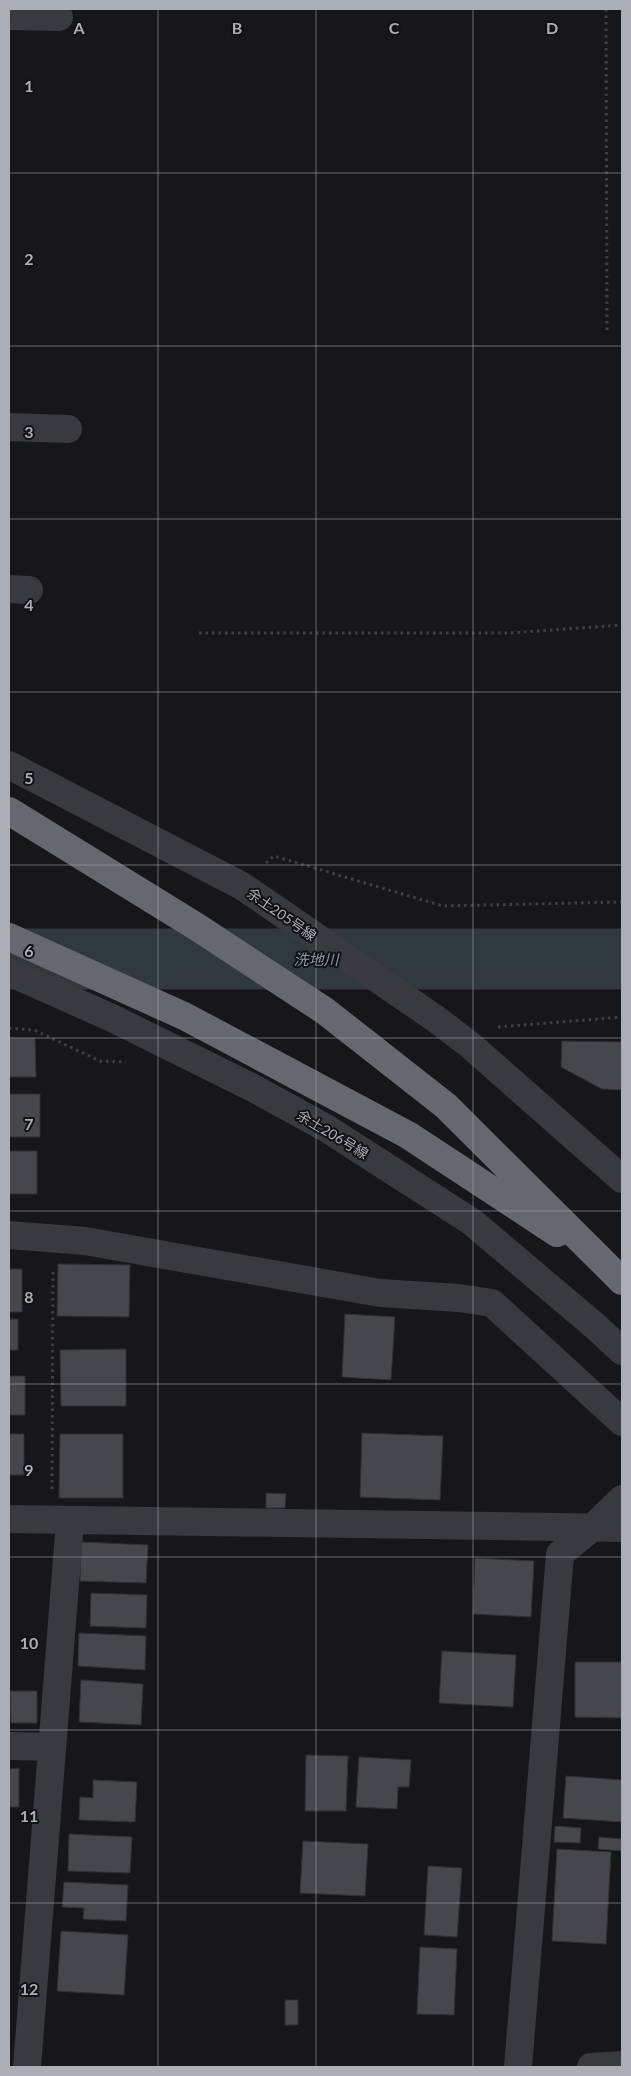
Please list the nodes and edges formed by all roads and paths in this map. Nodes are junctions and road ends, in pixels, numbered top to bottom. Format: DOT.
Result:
graph roads {
  1 [pos="606,9"];
  2 [pos="9,16"];
  3 [pos="59,17"];
  4 [pos="607,334"];
  5 [pos="9,427"];
  6 [pos="68,429"];
  7 [pos="622,625"];
  8 [pos="199,633"];
  9 [pos="9,765"];
  10 [pos="9,811"];
  11 [pos="242,886"];
  12 [pos="622,902"];
  13 [pos="9,937"];
  14 [pos="9,972"];
  15 [pos="622,1017"];
  16 [pos="9,1028"];
  17 [pos="150,1036"];
  18 [pos="470,1045"];
  19 [pos="622,1179"];
  20 [pos="9,1235"];
  21 [pos="54,1238"];
  22 [pos="613,1272"];
  23 [pos="622,1351"];
  24 [pos="622,1422"];
  25 [pos="622,1499"];
  26 [pos="9,1519"];
  27 [pos="61,1521"];
  28 [pos="592,1528"];
  29 [pos="622,1528"];
  30 [pos="9,1746"];
  31 [pos="52,1747"];
  32 [pos="622,2065"];
  33 [pos="27,2067"];
  34 [pos="518,2067"];
  35 [pos="591,2067"];
  1 -- 4 [label="path"];
  2 -- 3 [label="street"];
  5 -- 6 [label="street"];
  7 -- 8 [label="path"];
  9 -- 11 [label="street, 余土205号線"];
  10 -- 22 [label="highway"];
  11 -- 12 [label="path"];
  11 -- 18 [label="street, 余土205号線"];
  13 -- 22 [label="highway"];
  14 -- 17 [label="street, 余土206号線"];
  15 -- 18 [label="path"];
  16 -- 17 [label="path"];
  17 -- 23 [label="street, 余土206号線"];
  18 -- 19 [label="street, 余土205号線"];
  20 -- 21 [label="street"];
  21 -- 24 [label="street"];
  21 -- 27 [label="path"];
  25 -- 28 [label="street"];
  26 -- 27 [label="street"];
  27 -- 28 [label="street"];
  27 -- 31 [label="street"];
  28 -- 29 [label="street"];
  28 -- 34 [label="street"];
  30 -- 31 [label="street"];
  31 -- 33 [label="street"];
  32 -- 35 [label="street"];
}
